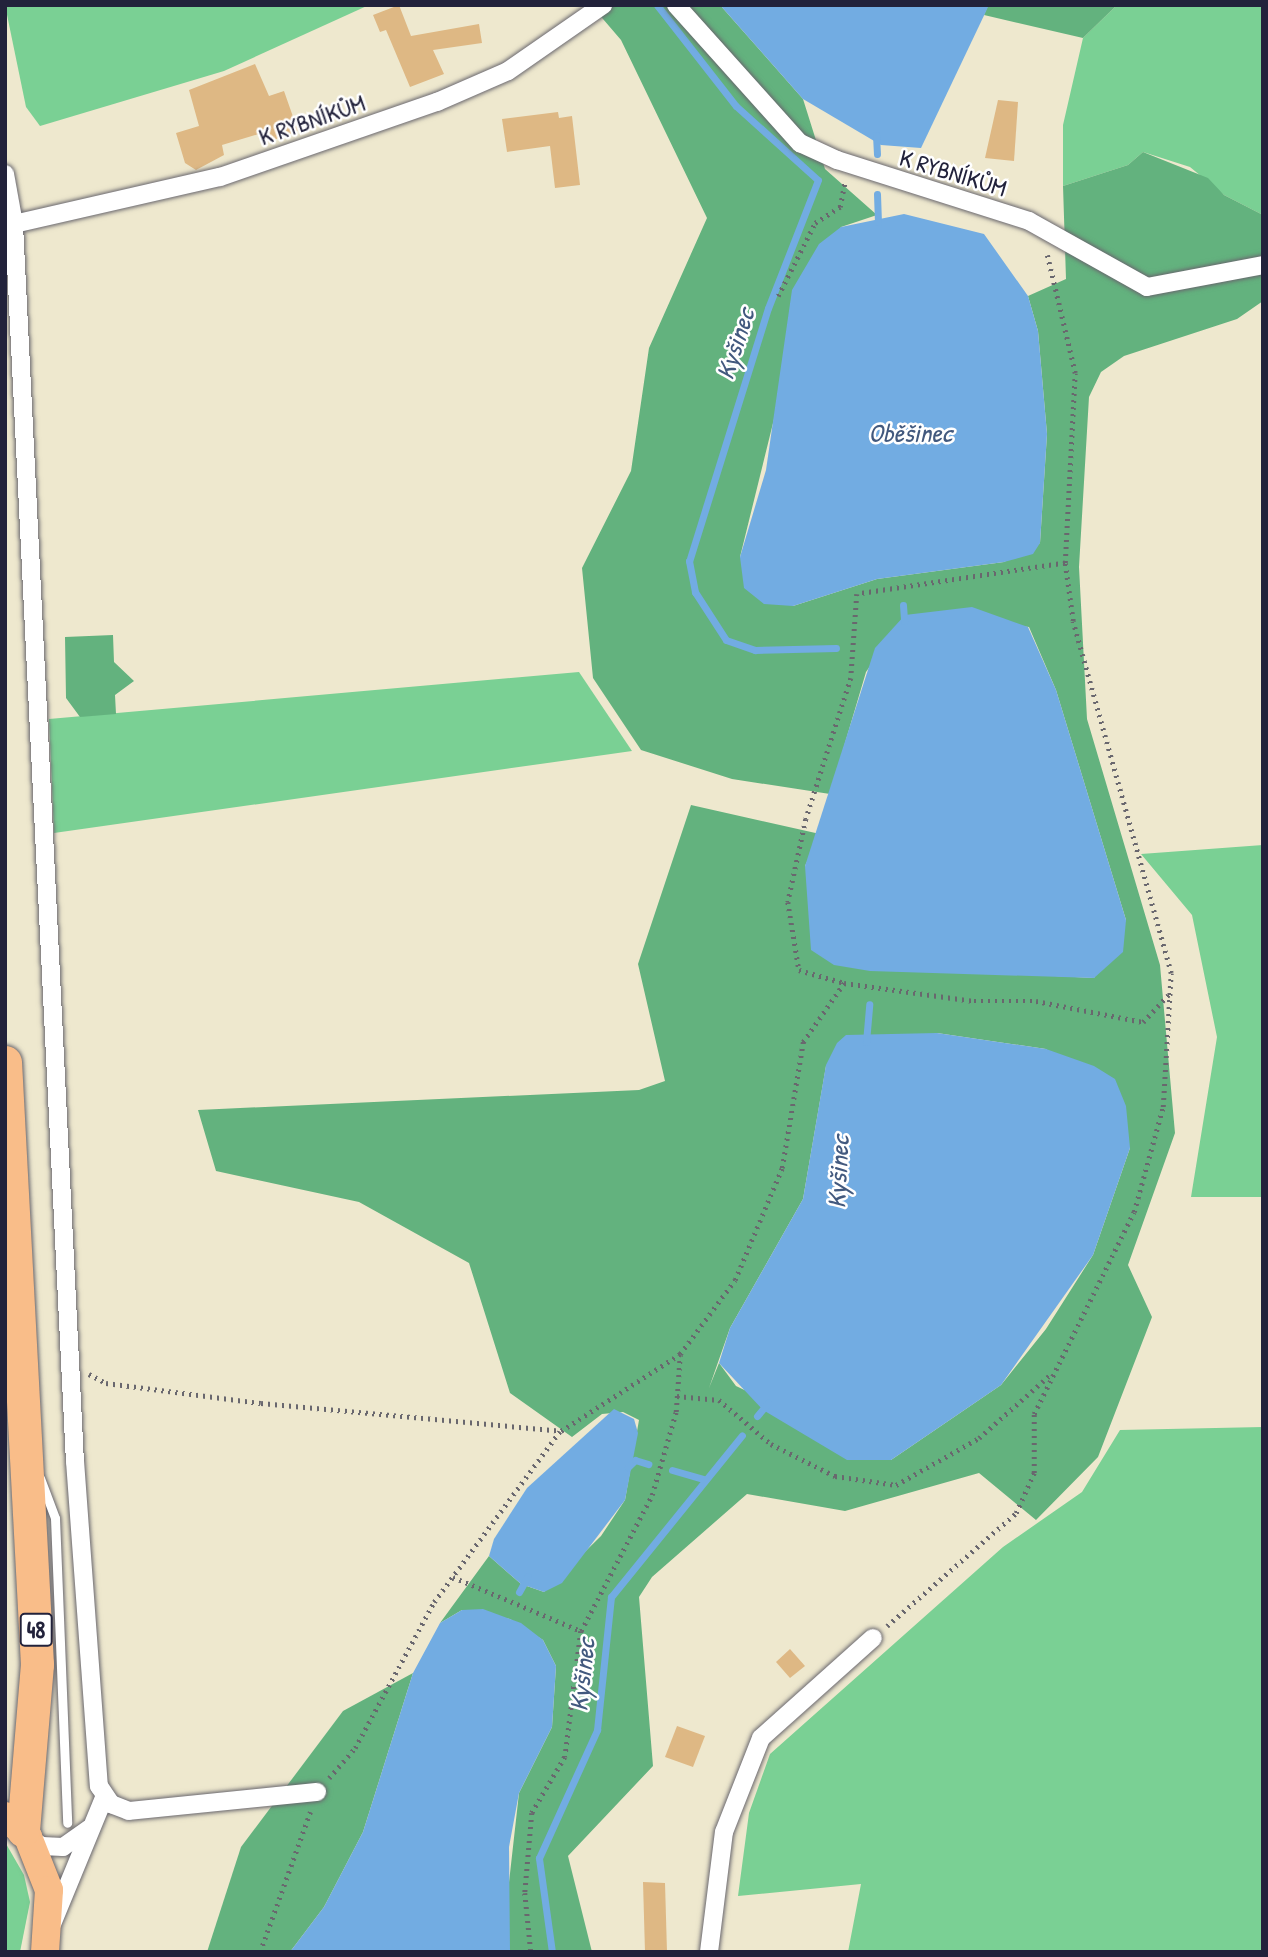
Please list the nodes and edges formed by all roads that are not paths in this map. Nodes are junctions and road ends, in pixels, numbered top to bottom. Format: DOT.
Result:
graph roads {
  1 [pos="603,5"];
  2 [pos="676,5"];
  3 [pos="5,174"];
  4 [pos="14,224"];
  5 [pos="1263,265"];
  6 [pos="5,1062"];
  7 [pos="22,1429"];
  8 [pos="873,1638"];
  9 [pos="317,1792"];
  10 [pos="104,1798"];
  11 [pos="66,1823"];
  12 [pos="19,1828"];
  13 [pos="89,1829"];
  14 [pos="47,1941"];
  15 [pos="709,1952"];
  1 -- 4 [label="street, K RYBNÍKŮM"];
  2 -- 5 [label="street, K RYBNÍKŮM"];
  3 -- 4 [label="street"];
  4 -- 10 [label="street"];
  6 -- 7 [label="highway, 48"];
  7 -- 11 [label="lane"];
  7 -- 12 [label="highway, 48"];
  8 -- 15 [label="street"];
  9 -- 10 [label="street"];
  10 -- 13 [label="street"];
  12 -- 13 [label="street"];
  12 -- 14 [label="main road, 48"];
  13 -- 14 [label="street"];
}
